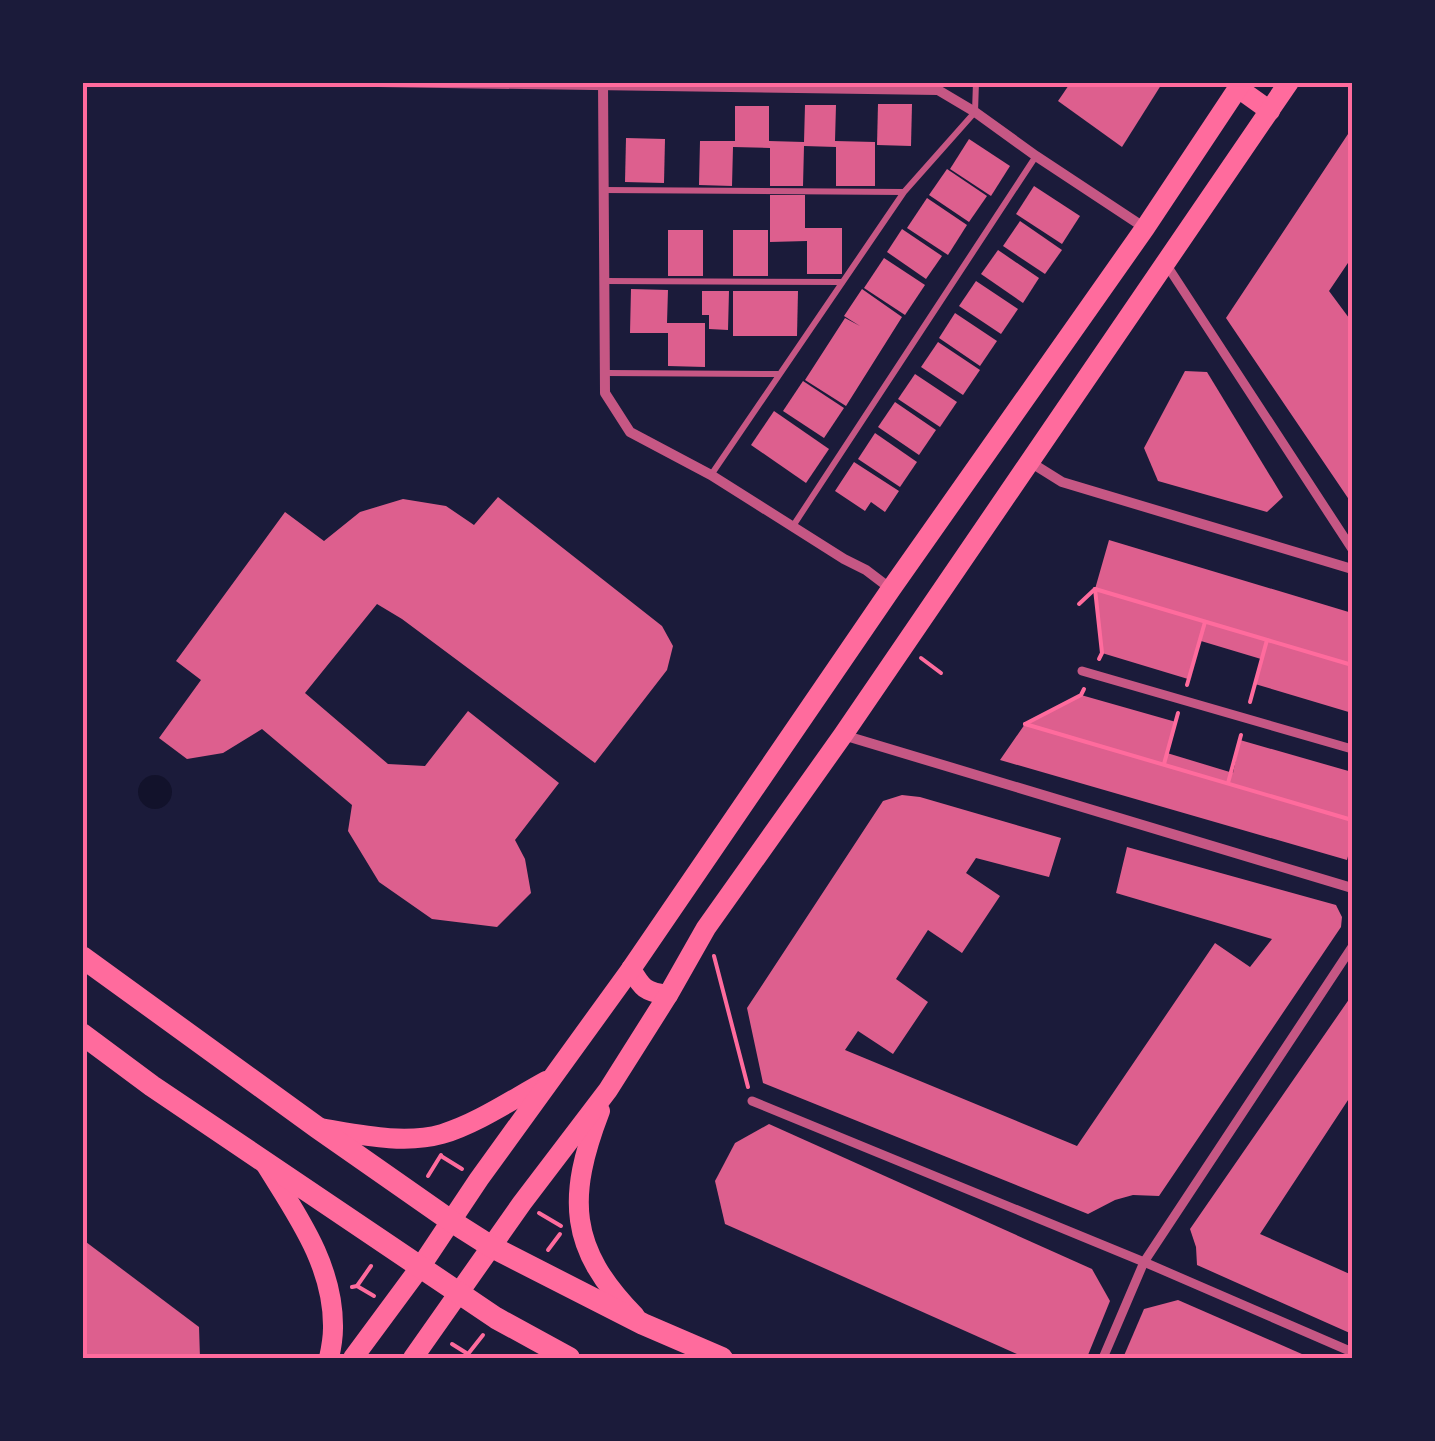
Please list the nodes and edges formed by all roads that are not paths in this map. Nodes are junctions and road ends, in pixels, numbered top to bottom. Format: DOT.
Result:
graph roads {
  1 [pos="378,82"];
  2 [pos="976,82"];
  3 [pos="1289,82"];
  4 [pos="412,83"];
  5 [pos="602,84"];
  6 [pos="711,85"];
  7 [pos="806,85"];
  8 [pos="1240,85"];
  9 [pos="895,86"];
  10 [pos="1270,111"];
  11 [pos="975,112"];
  12 [pos="1036,156"];
  13 [pos="603,190"];
  14 [pos="904,192"];
  15 [pos="1145,228"];
  16 [pos="1166,264"];
  17 [pos="604,281"];
  18 [pos="842,282"];
  19 [pos="604,372"];
  20 [pos="779,374"];
  21 [pos="1030,462"];
  22 [pos="711,475"];
  23 [pos="793,526"];
  24 [pos="1352,549"];
  25 [pos="1352,569"];
  26 [pos="890,589"];
  27 [pos="1082,670"];
  28 [pos="842,735"];
  29 [pos="1352,750"];
  30 [pos="1352,888"];
  31 [pos="1352,947"];
  32 [pos="82,957"];
  33 [pos="630,969"];
  34 [pos="668,995"];
  35 [pos="82,1034"];
  36 [pos="552,1077"];
  37 [pos="608,1090"];
  38 [pos="752,1101"];
  39 [pos="318,1128"];
  40 [pos="264,1163"];
  41 [pos="451,1221"];
  42 [pos="492,1247"];
  43 [pos="1144,1262"];
  44 [pos="421,1266"];
  45 [pos="458,1292"];
  46 [pos="643,1324"];
  47 [pos="1352,1352"];
  48 [pos="329,1358"];
  49 [pos="352,1358"];
  50 [pos="413,1358"];
  51 [pos="569,1358"];
  52 [pos="722,1358"];
  53 [pos="1104,1358"];
  1 -- 4 [label="street"];
  2 -- 11 [label="lane"];
  3 -- 10 [label="main road"];
  4 -- 5 [label="street"];
  5 -- 6 [label="street"];
  5 -- 13 [label="street"];
  6 -- 7 [label="street"];
  7 -- 9 [label="street"];
  8 -- 10 [label="main road"];
  8 -- 15 [label="main road"];
  9 -- 11 [label="street"];
  10 -- 16 [label="main road"];
  11 -- 12 [label="street"];
  11 -- 14 [label="lane"];
  12 -- 15 [label="street"];
  12 -- 23 [label="lane"];
  13 -- 14 [label="lane"];
  13 -- 17 [label="street"];
  14 -- 18 [label="lane"];
  15 -- 26 [label="main road"];
  16 -- 21 [label="main road"];
  16 -- 24 [label="street"];
  17 -- 18 [label="lane"];
  17 -- 19 [label="street"];
  18 -- 20 [label="lane"];
  19 -- 20 [label="lane"];
  19 -- 22 [label="street"];
  20 -- 22 [label="lane"];
  21 -- 25 [label="street"];
  21 -- 28 [label="main road"];
  22 -- 23 [label="street"];
  23 -- 26 [label="street"];
  26 -- 33 [label="main road"];
  27 -- 29 [label="street"];
  28 -- 30 [label="street"];
  28 -- 34 [label="main road"];
  31 -- 43 [label="street"];
  32 -- 39 [label="main road"];
  33 -- 34 [label="main road"];
  33 -- 36 [label="main road"];
  34 -- 37 [label="main road"];
  35 -- 40 [label="main road"];
  36 -- 39 [label="main road"];
  36 -- 41 [label="main road"];
  37 -- 42 [label="main road"];
  37 -- 46 [label="main road"];
  38 -- 43 [label="street"];
  39 -- 41 [label="main road"];
  40 -- 44 [label="main road"];
  40 -- 48 [label="main road"];
  41 -- 42 [label="main road"];
  41 -- 44 [label="main road"];
  42 -- 45 [label="main road"];
  42 -- 46 [label="main road"];
  43 -- 47 [label="street"];
  43 -- 53 [label="street"];
  44 -- 45 [label="main road"];
  44 -- 49 [label="main road"];
  45 -- 50 [label="main road"];
  45 -- 51 [label="main road"];
  46 -- 52 [label="main road"];
}
